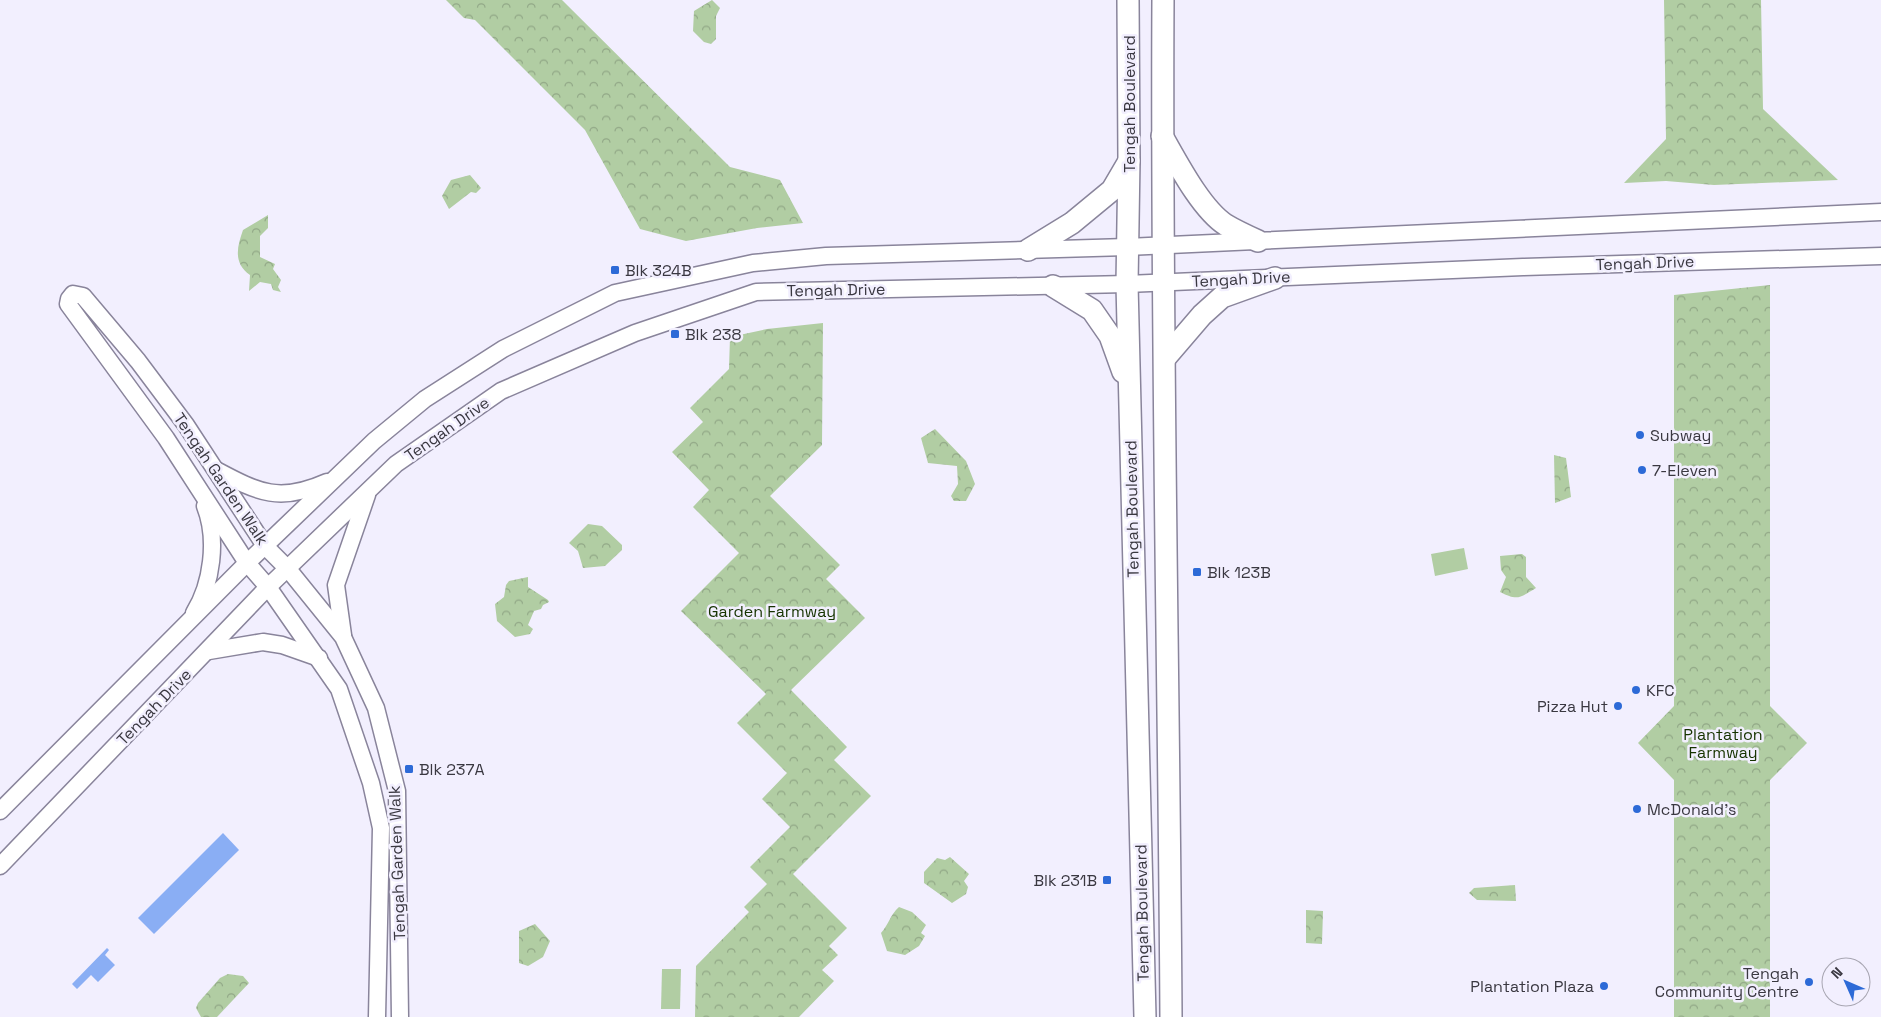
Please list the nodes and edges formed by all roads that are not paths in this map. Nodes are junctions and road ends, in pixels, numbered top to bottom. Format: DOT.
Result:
graph roads {
  1 [pos="1128,0"];
  2 [pos="1163,0"];
  3 [pos="1162,136"];
  4 [pos="1129,160"];
  5 [pos="1881,212"];
  6 [pos="1258,241"];
  7 [pos="1163,245"];
  8 [pos="1127,247"];
  9 [pos="1028,250"];
  10 [pos="1881,256"];
  11 [pos="1275,278"];
  12 [pos="1163,283"];
  13 [pos="1126,284"];
  14 [pos="1052,286"];
  15 [pos="1166,357"];
  16 [pos="1129,386"];
  17 [pos="215,469"];
  18 [pos="336,478"];
  19 [pos="198,486"];
  20 [pos="369,490"];
  21 [pos="265,546"];
  22 [pos="247,563"];
  23 [pos="288,569"];
  24 [pos="268,588"];
  25 [pos="183,630"];
  26 [pos="343,637"];
  27 [pos="209,651"];
  28 [pos="319,658"];
  29 [pos="0,811"];
  30 [pos="0,866"];
  31 [pos="377,1017"];
  32 [pos="400,1017"];
  33 [pos="1145,1017"];
  34 [pos="1171,1017"];
  1 -- 4 [label="main road, Tengah Boulevard"];
  2 -- 3 [label="main road, Tengah Boulevard"];
  3 -- 6 [label="main road"];
  3 -- 7 [label="main road, Tengah Boulevard"];
  4 -- 8 [label="main road, Tengah Boulevard"];
  4 -- 9 [label="main road"];
  5 -- 6 [label="street, Tengah Drive"];
  6 -- 7 [label="street, Tengah Drive"];
  7 -- 8 [label="street, Tengah Drive"];
  7 -- 12 [label="main road, Tengah Boulevard"];
  8 -- 9 [label="street, Tengah Drive"];
  8 -- 13 [label="main road, Tengah Boulevard"];
  9 -- 18 [label="street, Tengah Drive"];
  10 -- 11 [label="street, Tengah Drive"];
  11 -- 12 [label="street, Tengah Drive"];
  11 -- 15 [label="main road"];
  12 -- 13 [label="street, Tengah Drive"];
  12 -- 15 [label="main road, Tengah Boulevard"];
  13 -- 14 [label="street, Tengah Drive"];
  13 -- 16 [label="main road, Tengah Boulevard"];
  14 -- 16 [label="main road"];
  14 -- 20 [label="street, Tengah Drive"];
  15 -- 34 [label="main road, Tengah Boulevard"];
  16 -- 33 [label="main road, Tengah Boulevard"];
  17 -- 18 [label="street"];
  17 -- 19 [label="street, Tengah Garden Walk"];
  17 -- 21 [label="street, Tengah Garden Walk"];
  18 -- 21 [label="street, Tengah Drive"];
  19 -- 22 [label="street, Tengah Garden Walk"];
  19 -- 25 [label="street"];
  20 -- 23 [label="street, Tengah Drive"];
  20 -- 26 [label="street"];
  21 -- 22 [label="street, Tengah Drive"];
  21 -- 23 [label="street, Tengah Garden Walk"];
  22 -- 24 [label="street, Tengah Garden Walk"];
  22 -- 25 [label="street, Tengah Drive"];
  23 -- 24 [label="street, Tengah Drive"];
  23 -- 26 [label="street, Tengah Garden Walk"];
  24 -- 27 [label="street, Tengah Drive"];
  24 -- 28 [label="street, Tengah Garden Walk"];
  25 -- 29 [label="street, Tengah Drive"];
  26 -- 32 [label="street, Tengah Garden Walk"];
  27 -- 28 [label="street"];
  27 -- 30 [label="street, Tengah Drive"];
  28 -- 31 [label="street, Tengah Garden Walk"];
}
